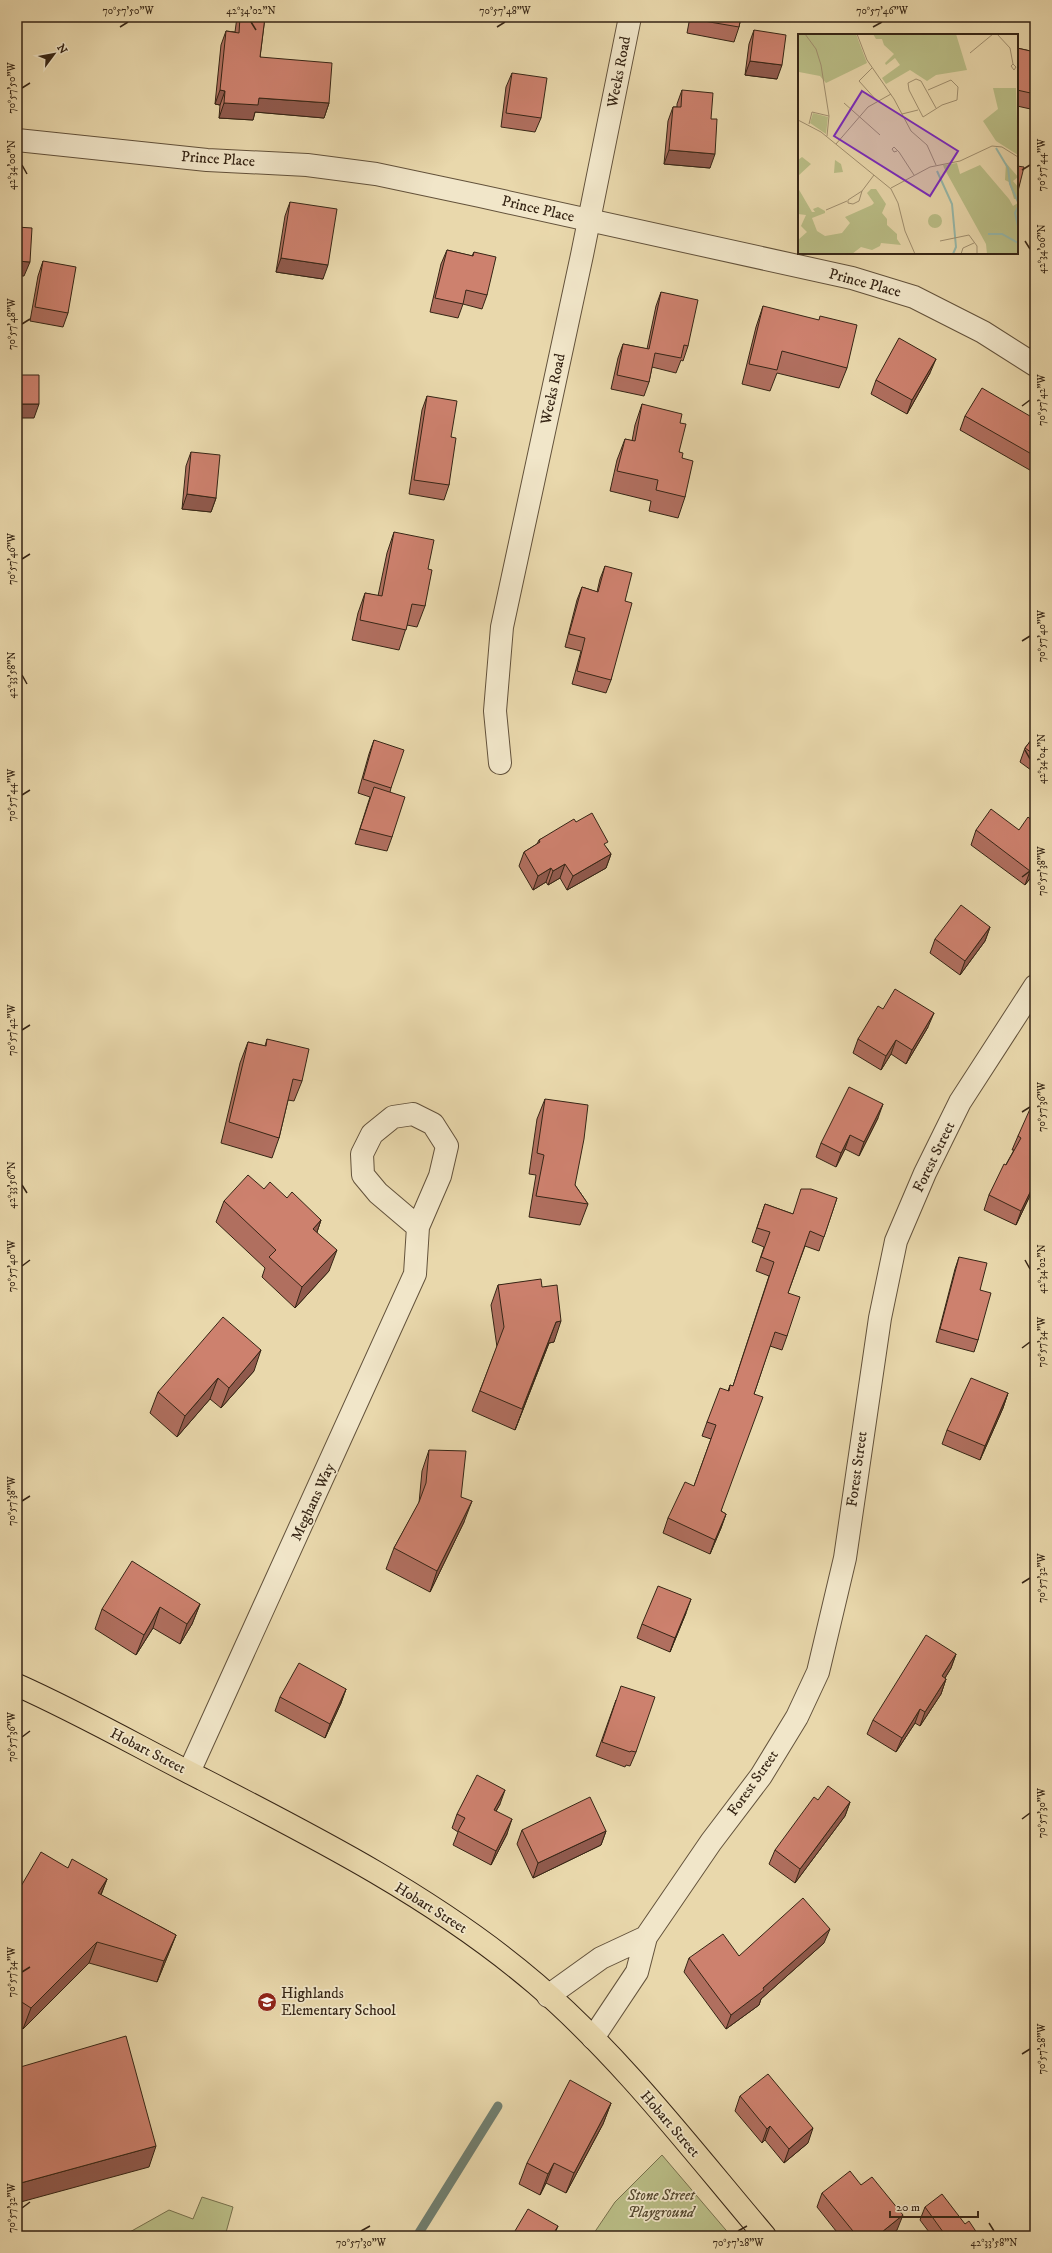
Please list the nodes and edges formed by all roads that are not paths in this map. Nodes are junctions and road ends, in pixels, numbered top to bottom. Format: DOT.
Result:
graph roads {
  1 [pos="630,17"];
  2 [pos="17,140"];
  3 [pos="588,221"];
  4 [pos="1035,365"];
  5 [pos="500,763"];
  6 [pos="1035,986"];
  7 [pos="418,1227"];
  8 [pos="17,1685"];
  9 [pos="189,1772"];
  10 [pos="646,1937"];
  11 [pos="548,1996"];
  12 [pos="593,2038"];
  13 [pos="765,2236"];
  1 -- 3 [label="street, Weeks Road"];
  2 -- 3 [label="street, Prince Place"];
  3 -- 4 [label="street, Prince Place"];
  3 -- 5 [label="street, Weeks Road"];
  6 -- 10 [label="street, Forest Street"];
  7 -- 7 [label="street, Meghans Way"];
  7 -- 9 [label="street, Meghans Way"];
  8 -- 9 [label="main road, Hobart Street"];
  9 -- 11 [label="main road, Hobart Street"];
  10 -- 11 [label="street"];
  10 -- 12 [label="street, Forest Street"];
  11 -- 12 [label="main road, Hobart Street"];
  12 -- 13 [label="main road, Hobart Street"];
}
